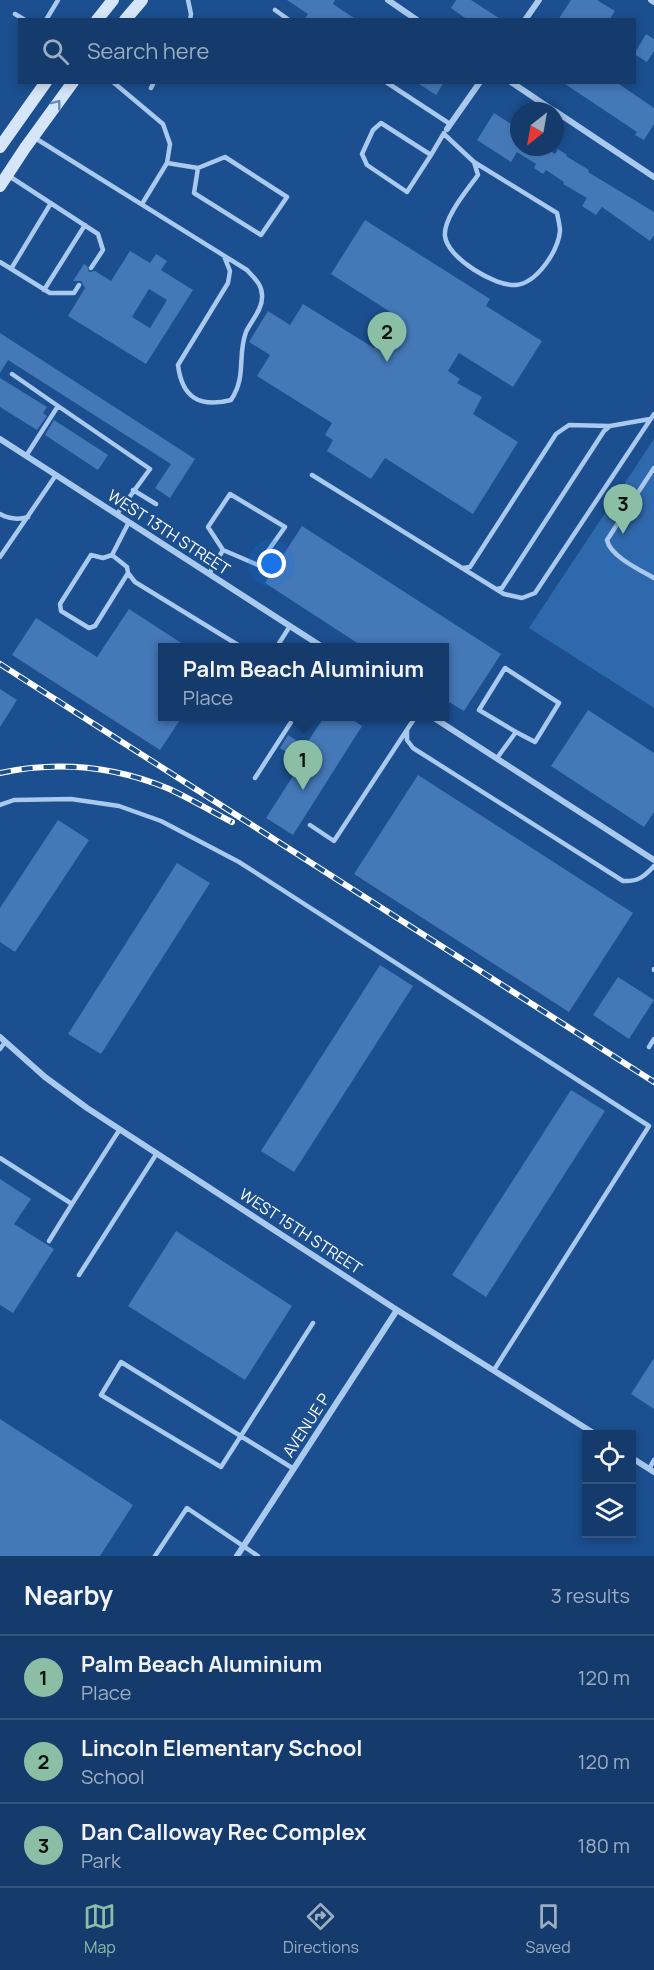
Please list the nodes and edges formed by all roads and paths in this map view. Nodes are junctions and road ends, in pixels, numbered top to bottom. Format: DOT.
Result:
graph roads {
  1 [pos="58,0"];
  2 [pos="113,0"];
  3 [pos="142,0"];
  4 [pos="188,0"];
  5 [pos="388,0"];
  6 [pos="539,0"];
  7 [pos="274,10"];
  8 [pos="15,14"];
  9 [pos="22,18"];
  10 [pos="47,18"];
  11 [pos="99,18"];
  12 [pos="127,18"];
  13 [pos="190,18"];
  14 [pos="286,18"];
  15 [pos="414,18"];
  16 [pos="526,18"];
  17 [pos="45,84"];
  18 [pos="72,84"];
  19 [pos="115,84"];
  20 [pos="389,84"];
  21 [pos="479,84"];
  22 [pos="514,84"];
  23 [pos="541,102"];
  24 [pos="564,117"];
  25 [pos="447,129"];
  26 [pos="33,136"];
  27 [pos="0,147"];
  28 [pos="431,155"];
  29 [pos="167,162"];
  30 [pos="474,162"];
  31 [pos="198,168"];
  32 [pos="7,175"];
  33 [pos="654,177"];
  34 [pos="0,186"];
  35 [pos="51,203"];
  36 [pos="142,204"];
  37 [pos="85,225"];
  38 [pos="224,256"];
  39 [pos="0,262"];
  40 [pos="90,268"];
  41 [pos="11,269"];
  42 [pos="79,285"];
  43 [pos="44,290"];
  44 [pos="12,374"];
  45 [pos="58,406"];
  46 [pos="654,414"];
  47 [pos="650,420"];
  48 [pos="610,426"];
  49 [pos="0,439"];
  50 [pos="26,456"];
  51 [pos="654,468"];
  52 [pos="56,475"];
  53 [pos="312,475"];
  54 [pos="133,490"];
  55 [pos="156,504"];
  56 [pos="0,514"];
  57 [pos="117,514"];
  58 [pos="28,517"];
  59 [pos="129,522"];
  60 [pos="223,550"];
  61 [pos="112,555"];
  62 [pos="0,557"];
  63 [pos="463,568"];
  64 [pos="128,573"];
  65 [pos="209,573"];
  66 [pos="654,578"];
  67 [pos="497,590"];
  68 [pos="290,626"];
  69 [pos="235,643"];
  70 [pos="279,643"];
  71 [pos="316,643"];
  72 [pos="292,721"];
  73 [pos="413,721"];
  74 [pos="437,721"];
  75 [pos="407,730"];
  76 [pos="516,732"];
  77 [pos="497,758"];
  78 [pos="255,778"];
  79 [pos="0,805"];
  80 [pos="310,825"];
  81 [pos="654,860"];
  82 [pos="654,866"];
  83 [pos="2,1039"];
  84 [pos="654,1039"];
  85 [pos="649,1047"];
  86 [pos="0,1049"];
  87 [pos="120,1129"];
  88 [pos="157,1153"];
  89 [pos="0,1158"];
  90 [pos="72,1204"];
  91 [pos="49,1241"];
  92 [pos="80,1275"];
  93 [pos="397,1310"];
  94 [pos="313,1323"];
  95 [pos="494,1370"];
  96 [pos="589,1430"];
  97 [pos="241,1437"];
  98 [pos="654,1460"];
  99 [pos="636,1461"];
  100 [pos="294,1469"];
  101 [pos="651,1470"];
  102 [pos="244,1546"];
  103 [pos="155,1556"];
  104 [pos="237,1556"];
  105 [pos="258,1556"];
  1 -- 10 [label="lane"];
  2 -- 11 [label="main road"];
  3 -- 12 [label="main road"];
  4 -- 13 [label="lane"];
  5 -- 15 [label="street"];
  6 -- 16 [label="street"];
  7 -- 14 [label="lane"];
  8 -- 9 [label="lane"];
  17 -- 27 [label="main road"];
  26 -- 18 [label="main road, one-way"];
  19 -- 29 [label="lane"];
  20 -- 25 [label="lane"];
  21 -- 25 [label="street"];
  22 -- 23 [label="street"];
  24 -- 33 [label="street"];
  25 -- 28 [label="lane"];
  25 -- 30 [label="lane"];
  26 -- 32 [label="main road"];
  26 -- 36 [label="lane"];
  28 -- 28 [label="lane"];
  29 -- 31 [label="lane"];
  29 -- 36 [label="lane"];
  30 -- 30 [label="lane"];
  31 -- 31 [label="lane"];
  32 -- 34 [label="main road"];
  32 -- 35 [label="lane"];
  35 -- 37 [label="lane"];
  35 -- 41 [label="lane"];
  36 -- 38 [label="lane"];
  37 -- 40 [label="lane"];
  37 -- 43 [label="lane"];
  38 -- 38 [label="lane"];
  39 -- 41 [label="lane"];
  41 -- 43 [label="lane"];
  42 -- 43 [label="lane"];
  44 -- 45 [label="lane"];
  45 -- 50 [label="lane"];
  45 -- 54 [label="lane"];
  46 -- 47 [label="lane"];
  47 -- 48 [label="lane"];
  47 -- 67 [label="lane"];
  48 -- 63 [label="lane"];
  48 -- 67 [label="lane"];
  49 -- 50 [label="street, WEST 13TH STREET"];
  50 -- 52 [label="street, WEST 13TH STREET"];
  51 -- 66 [label="lane"];
  52 -- 57 [label="street, WEST 13TH STREET"];
  52 -- 58 [label="lane"];
  53 -- 63 [label="lane"];
  54 -- 55 [label="lane"];
  54 -- 57 [label="lane"];
  56 -- 58 [label="lane"];
  57 -- 59 [label="street, WEST 13TH STREET"];
  58 -- 62 [label="lane"];
  59 -- 61 [label="lane"];
  59 -- 65 [label="street, WEST 13TH STREET"];
  60 -- 60 [label="lane"];
  60 -- 65 [label="lane"];
  61 -- 64 [label="lane"];
  61 -- 64 [label="lane"];
  63 -- 67 [label="lane"];
  64 -- 69 [label="lane"];
  65 -- 68 [label="street, WEST 13TH STREET"];
  68 -- 70 [label="lane"];
  68 -- 71 [label="street, WEST 13TH STREET"];
  72 -- 78 [label="lane"];
  73 -- 75 [label="lane"];
  74 -- 77 [label="street"];
  75 -- 80 [label="lane"];
  75 -- 82 [label="lane"];
  76 -- 76 [label="lane"];
  76 -- 77 [label="lane"];
  77 -- 81 [label="street"];
  79 -- 95 [label="lane"];
  83 -- 86 [label="lane"];
  83 -- 87 [label="street, WEST 15TH STREET"];
  84 -- 85 [label="lane"];
  87 -- 88 [label="street, WEST 15TH STREET"];
  87 -- 90 [label="lane"];
  88 -- 92 [label="lane"];
  88 -- 93 [label="street, WEST 15TH STREET"];
  89 -- 90 [label="lane"];
  90 -- 91 [label="lane"];
  93 -- 95 [label="street, WEST 15TH STREET"];
  93 -- 100 [label="street, AVENUE P"];
  94 -- 97 [label="lane"];
  95 -- 96 [label="street, WEST 15TH STREET"];
  97 -- 97 [label="lane"];
  97 -- 100 [label="lane"];
  98 -- 101 [label="lane"];
  99 -- 101 [label="street"];
  100 -- 102 [label="street, AVENUE P"];
  102 -- 103 [label="lane"];
  102 -- 104 [label="street, AVENUE P"];
  102 -- 105 [label="lane"];
}
